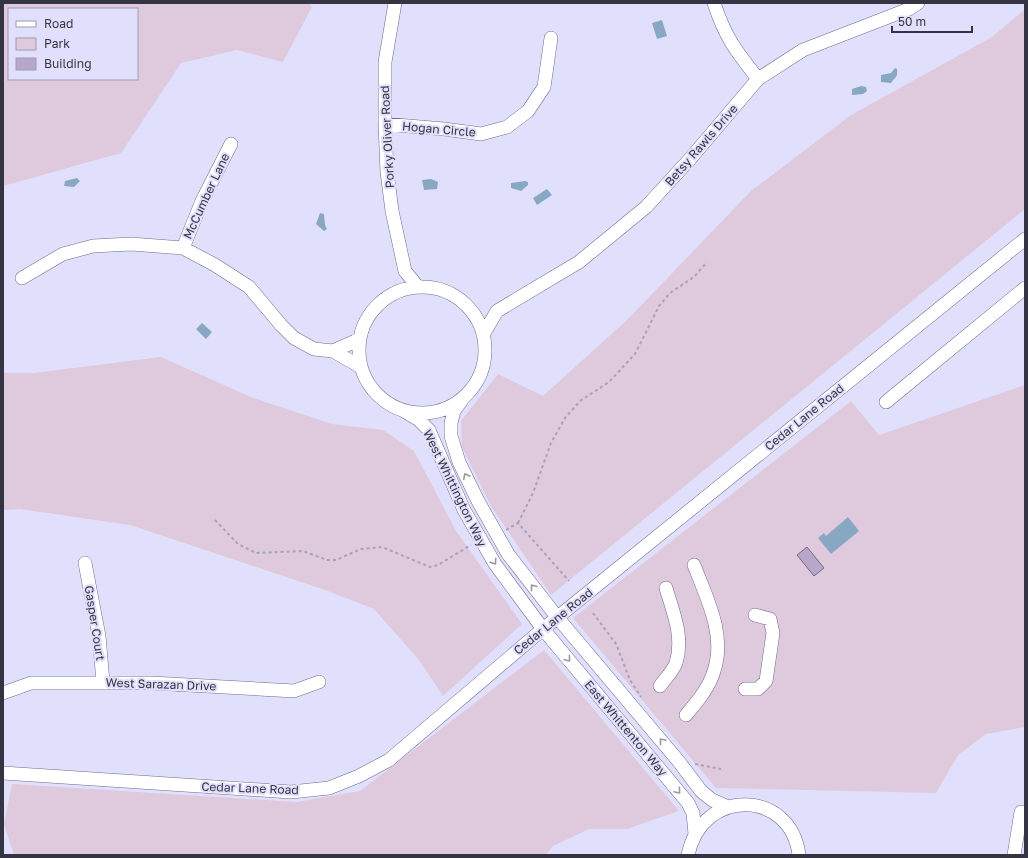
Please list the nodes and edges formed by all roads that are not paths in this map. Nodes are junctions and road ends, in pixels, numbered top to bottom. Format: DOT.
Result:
graph roads {
  1 [pos="395,3"];
  2 [pos="714,3"];
  3 [pos="911,5"];
  4 [pos="551,38"];
  5 [pos="758,79"];
  6 [pos="385,124"];
  7 [pos="231,144"];
  8 [pos="1025,239"];
  9 [pos="183,248"];
  10 [pos="405,271"];
  11 [pos="22,278"];
  12 [pos="418,287"];
  13 [pos="1025,288"];
  14 [pos="394,294"];
  15 [pos="471,311"];
  16 [pos="497,311"];
  17 [pos="483,335"];
  18 [pos="360,339"];
  19 [pos="333,351"];
  20 [pos="361,367"];
  21 [pos="462,400"];
  22 [pos="886,402"];
  23 [pos="404,411"];
  24 [pos="85,563"];
  25 [pos="694,565"];
  26 [pos="666,588"];
  27 [pos="755,615"];
  28 [pos="557,617"];
  29 [pos="543,629"];
  30 [pos="103,682"];
  31 [pos="319,682"];
  32 [pos="660,686"];
  33 [pos="745,690"];
  34 [pos="3,693"];
  35 [pos="686,715"];
  36 [pos="3,773"];
  37 [pos="728,807"];
  38 [pos="1021,812"];
  39 [pos="695,834"];
  40 [pos="688,855"];
  41 [pos="799,855"];
  42 [pos="1014,855"];
  1 -- 6 [label="street, Porky Oliver Road"];
  2 -- 5 [label="street"];
  3 -- 5 [label="street, Betsy Rawls Drive"];
  4 -- 6 [label="street, Hogan Circle"];
  5 -- 16 [label="street, Betsy Rawls Drive"];
  6 -- 10 [label="street, Porky Oliver Road"];
  7 -- 9 [label="street, McCumber Lane"];
  8 -- 28 [label="street, Cedar Lane Road"];
  9 -- 11 [label="street"];
  9 -- 19 [label="street"];
  10 -- 12 [label="street, Porky Oliver Road"];
  10 -- 14 [label="street"];
  12 -- 14 [label="street"];
  12 -- 15 [label="street"];
  13 -- 22 [label="street"];
  14 -- 18 [label="street"];
  15 -- 16 [label="street"];
  15 -- 17 [label="street"];
  16 -- 17 [label="street, Betsy Rawls Drive"];
  17 -- 21 [label="street"];
  18 -- 19 [label="street"];
  18 -- 20 [label="street"];
  19 -- 20 [label="street"];
  20 -- 23 [label="street"];
  21 -- 23 [label="street"];
  28 -- 21 [label="street, West Whittington Way, one-way"];
  23 -- 29 [label="street, West Whittington Way, one-way"];
  24 -- 30 [label="street, Gasper Court"];
  25 -- 35 [label="street"];
  26 -- 32 [label="street"];
  27 -- 33 [label="street"];
  28 -- 29 [label="street, Cedar Lane Road"];
  37 -- 28 [label="street, East Whittenton Way, one-way"];
  29 -- 36 [label="street, Cedar Lane Road"];
  29 -- 39 [label="street, East Whittenton Way, one-way"];
  30 -- 31 [label="street, West Sarazan Drive"];
  30 -- 34 [label="street, West Sarazan Drive"];
  37 -- 39 [label="street"];
  37 -- 41 [label="street"];
  38 -- 42 [label="street"];
  39 -- 40 [label="street"];
}
